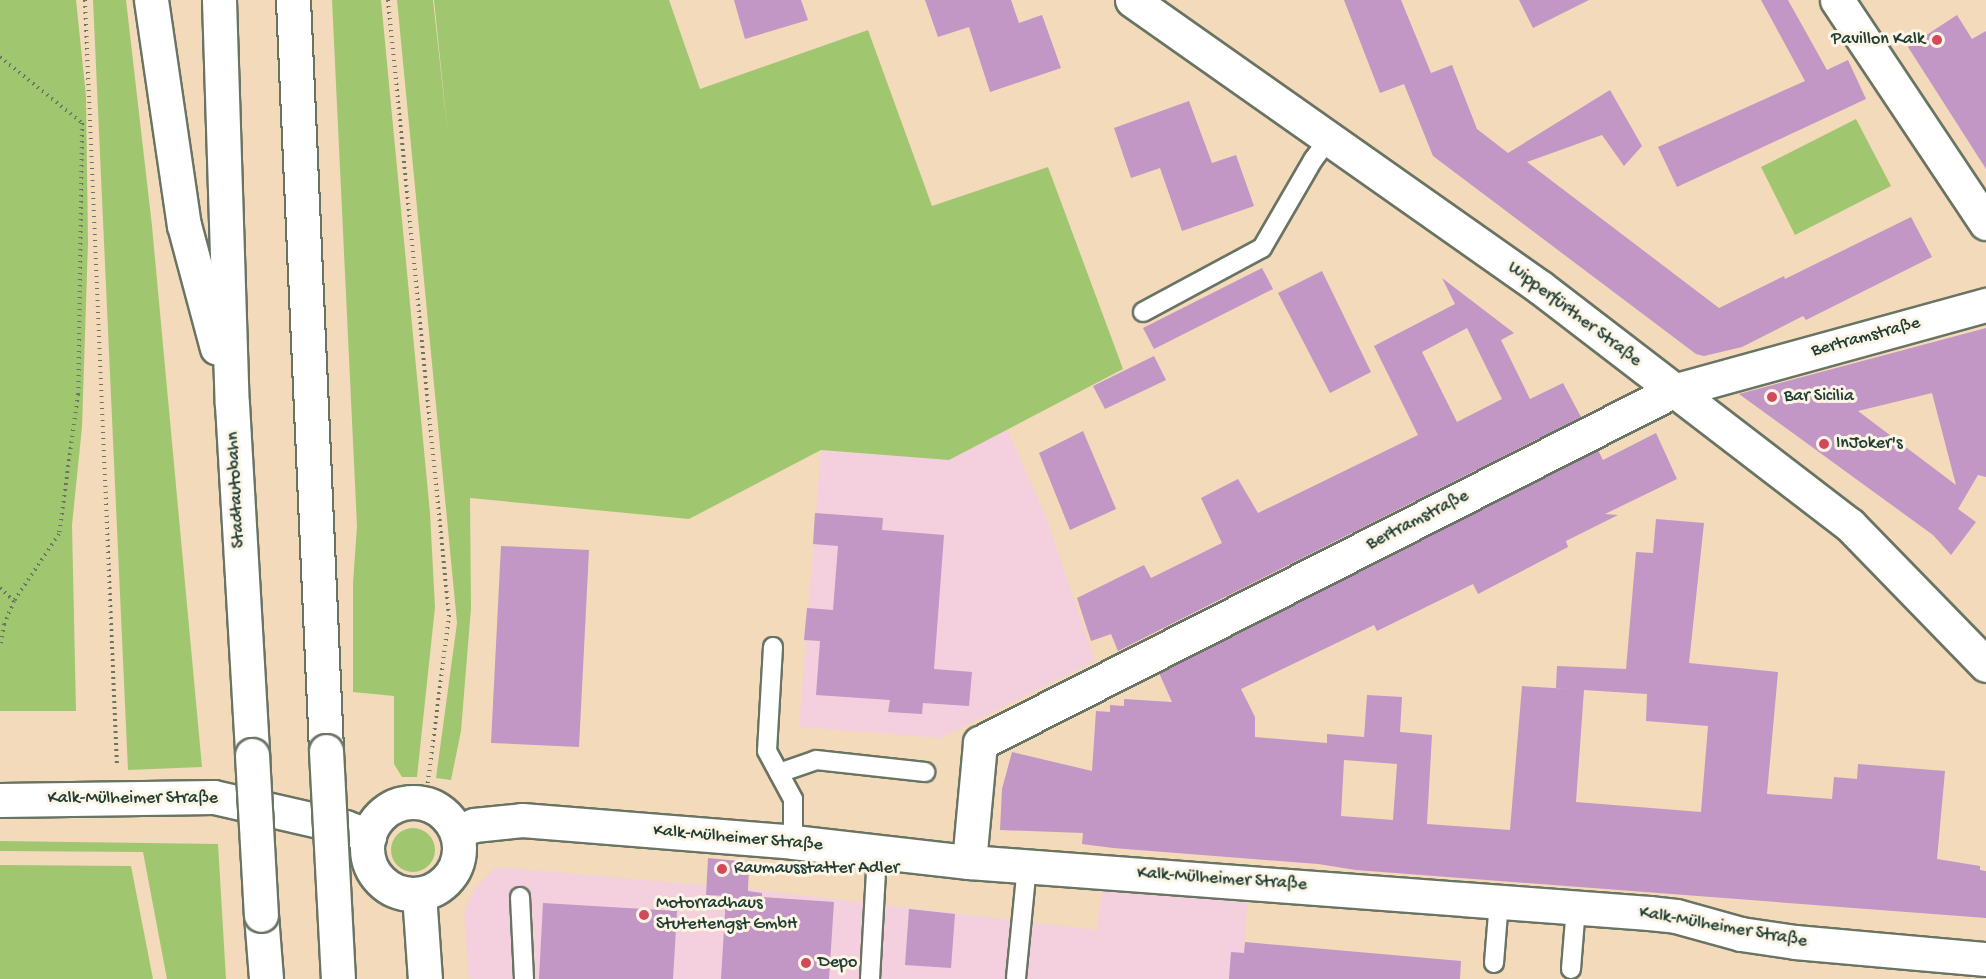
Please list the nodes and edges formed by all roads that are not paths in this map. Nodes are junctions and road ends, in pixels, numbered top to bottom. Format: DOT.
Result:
graph roads {
  1 [pos="151,0"];
  2 [pos="219,0"];
  3 [pos="293,0"];
  4 [pos="1132,0"];
  5 [pos="1849,4"];
  6 [pos="1329,139"];
  7 [pos="1986,223"];
  8 [pos="1986,305"];
  9 [pos="1143,312"];
  10 [pos="1673,391"];
  11 [pos="232,404"];
  12 [pos="773,647"];
  13 [pos="1986,665"];
  14 [pos="925,772"];
  15 [pos="779,773"];
  16 [pos="0,800"];
  17 [pos="457,832"];
  18 [pos="369,836"];
  19 [pos="793,842"];
  20 [pos="878,852"];
  21 [pos="969,862"];
  22 [pos="1027,865"];
  23 [pos="419,894"];
  24 [pos="520,897"];
  25 [pos="1499,901"];
  26 [pos="1576,907"];
  27 [pos="261,915"];
  28 [pos="1986,959"];
  29 [pos="1494,963"];
  30 [pos="1571,969"];
  31 [pos="1016,978"];
  32 [pos="258,979"];
  33 [pos="266,979"];
  34 [pos="339,979"];
  35 [pos="424,979"];
  36 [pos="524,979"];
  37 [pos="870,979"];
  1 -- 11 [label="main road"];
  2 -- 11 [label="main road, Stadtautobahn"];
  3 -- 34 [label="main road, bridge"];
  4 -- 6 [label="main road, Wipperfürther Straße"];
  5 -- 7 [label="main road"];
  6 -- 9 [label="lane"];
  6 -- 10 [label="main road, Wipperfürther Straße"];
  8 -- 10 [label="main road, Bertramstraße"];
  10 -- 13 [label="main road, Wipperfürther Straße"];
  10 -- 21 [label="main road, Bertramstraße"];
  11 -- 27 [label="main road, Stadtautobahn, bridge"];
  12 -- 15 [label="lane"];
  14 -- 15 [label="lane"];
  15 -- 19 [label="lane"];
  16 -- 18 [label="main road, Kalk-Mülheimer Straße"];
  17 -- 18 [label="main road"];
  17 -- 19 [label="main road, Kalk-Mülheimer Straße"];
  17 -- 23 [label="main road"];
  18 -- 23 [label="main road"];
  19 -- 20 [label="main road, Kalk-Mülheimer Straße"];
  20 -- 21 [label="main road, Kalk-Mülheimer Straße"];
  20 -- 37 [label="lane"];
  21 -- 22 [label="main road, Kalk-Mülheimer Straße"];
  22 -- 25 [label="main road, Kalk-Mülheimer Straße"];
  22 -- 31 [label="lane"];
  23 -- 35 [label="main road"];
  24 -- 36 [label="lane"];
  25 -- 26 [label="main road, Kalk-Mülheimer Straße"];
  25 -- 29 [label="lane"];
  26 -- 28 [label="main road, Kalk-Mülheimer Straße"];
  26 -- 30 [label="lane"];
  27 -- 32 [label="main road"];
  27 -- 33 [label="main road, Stadtautobahn"];
}
